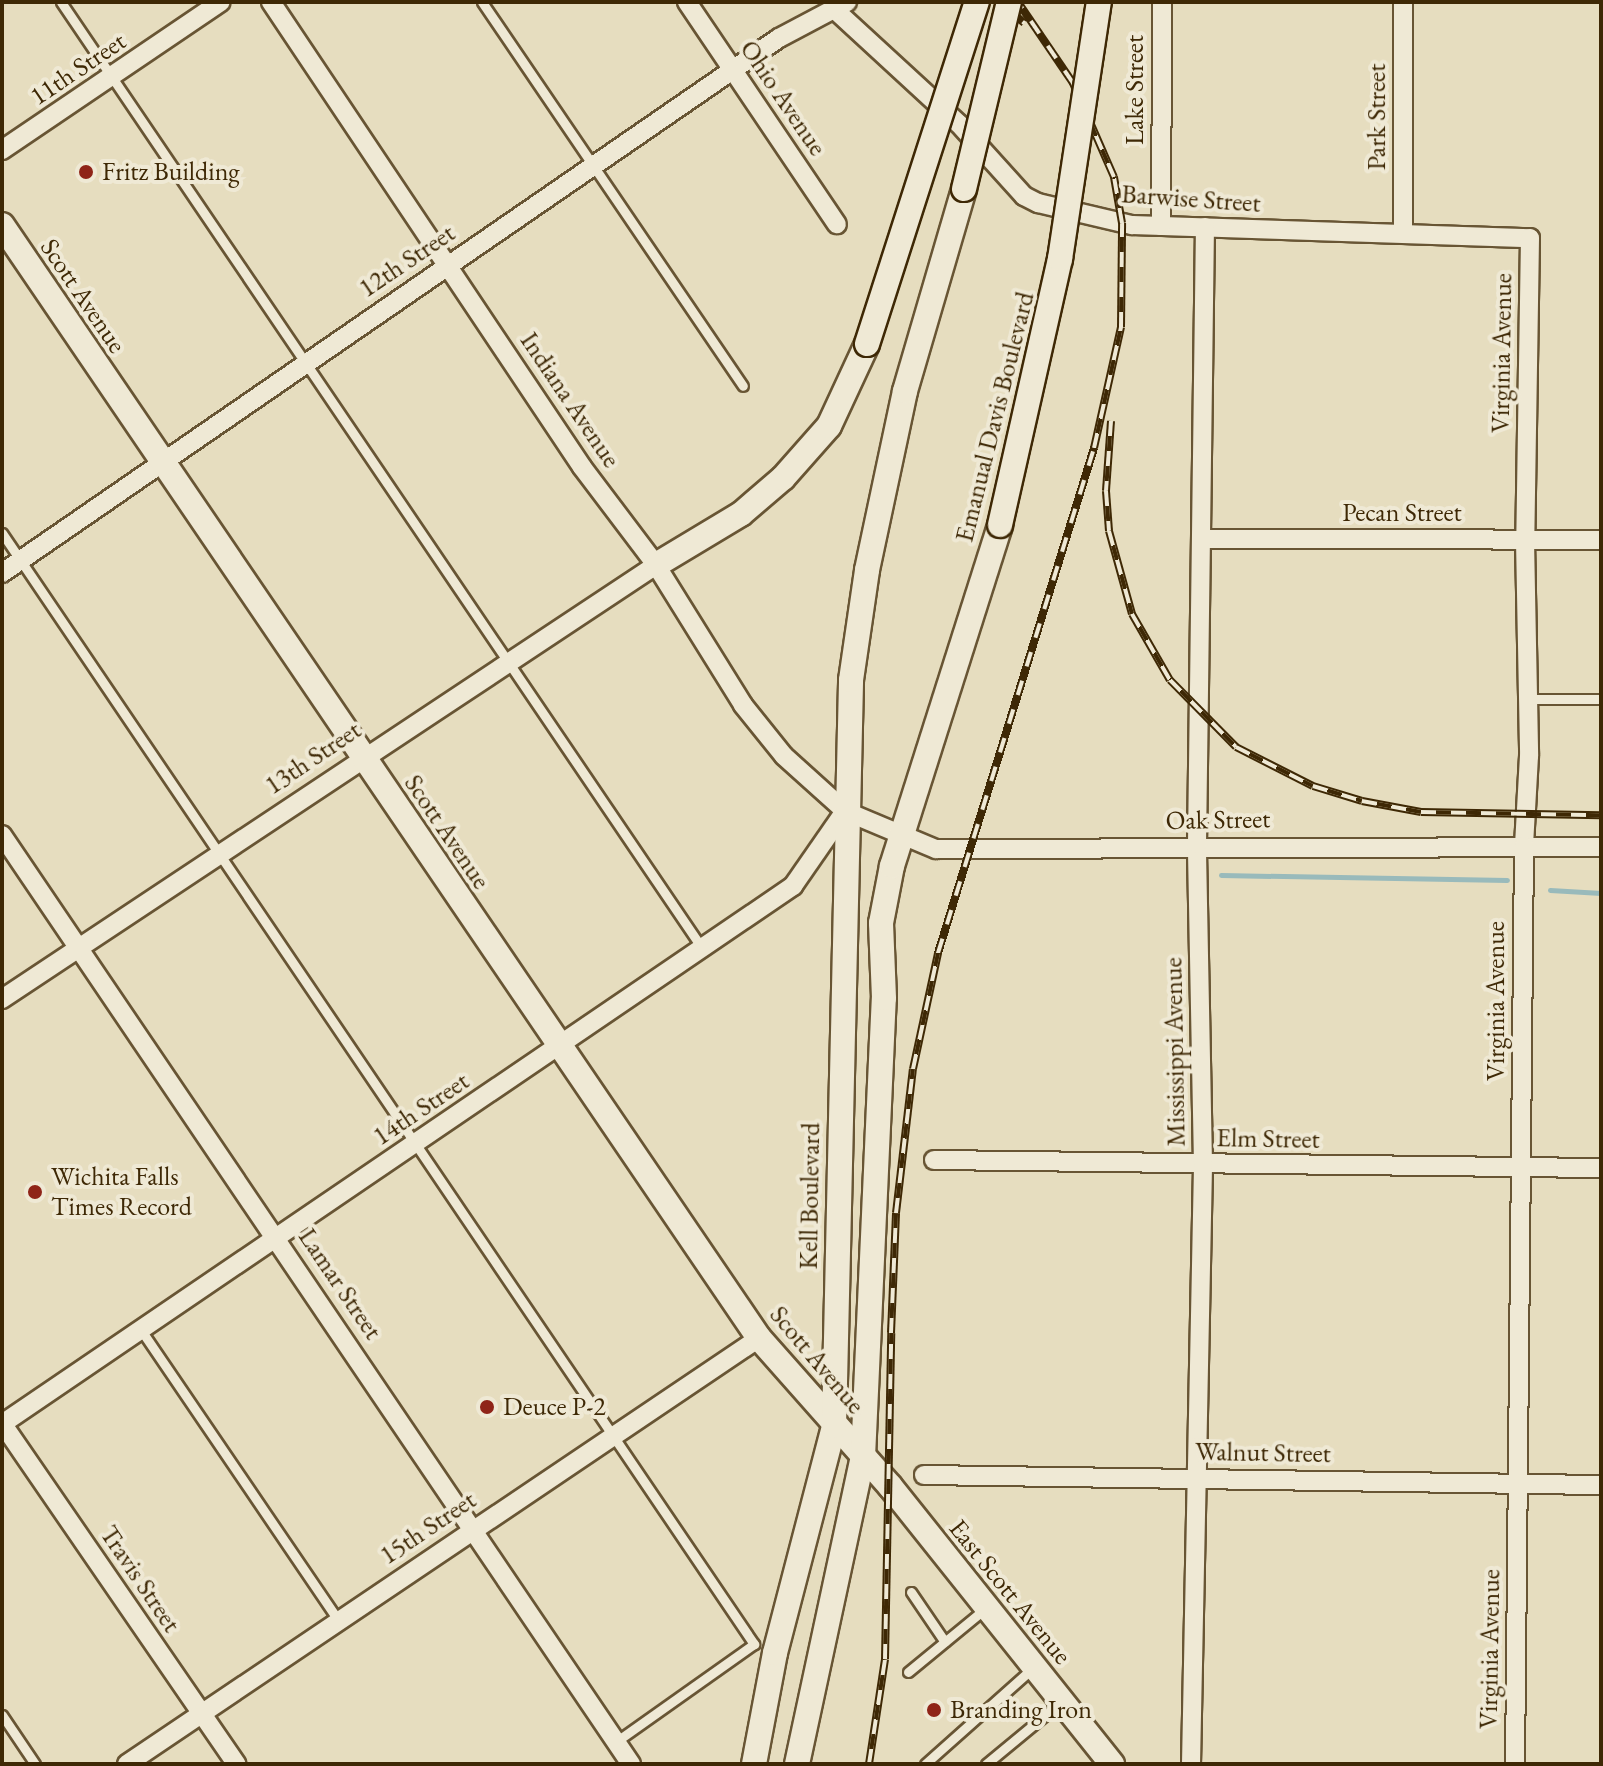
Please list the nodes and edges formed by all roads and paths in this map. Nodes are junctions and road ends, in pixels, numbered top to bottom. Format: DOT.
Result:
graph roads {
  1 [pos="61,2"];
  2 [pos="221,2"];
  3 [pos="271,2"];
  4 [pos="482,2"];
  5 [pos="687,2"];
  6 [pos="977,2"];
  7 [pos="1009,2"];
  8 [pos="1099,2"];
  9 [pos="1162,2"];
  10 [pos="1403,2"];
  11 [pos="840,6"];
  12 [pos="732,70"];
  13 [pos="112,78"];
  14 [pos="2,150"];
  15 [pos="593,165"];
  16 [pos="837,224"];
  17 [pos="2,225"];
  18 [pos="1161,226"];
  19 [pos="1205,227"];
  20 [pos="1403,233"];
  21 [pos="1530,238"];
  22 [pos="447,265"];
  23 [pos="305,362"];
  24 [pos="743,386"];
  25 [pos="161,460"];
  26 [pos="2,533"];
  27 [pos="1202,539"];
  28 [pos="1525,540"];
  29 [pos="1601,540"];
  30 [pos="21,561"];
  31 [pos="656,565"];
  32 [pos="2,573"];
  33 [pos="508,661"];
  34 [pos="1530,699"];
  35 [pos="1601,699"];
  36 [pos="361,756"];
  37 [pos="845,811"];
  38 [pos="2,835"];
  39 [pos="903,835"];
  40 [pos="1197,844"];
  41 [pos="1524,846"];
  42 [pos="1601,847"];
  43 [pos="218,855"];
  44 [pos="79,947"];
  45 [pos="702,948"];
  46 [pos="2,999"];
  47 [pos="558,1047"];
  48 [pos="413,1146"];
  49 [pos="934,1160"];
  50 [pos="1203,1164"];
  51 [pos="1521,1167"];
  52 [pos="1601,1168"];
  53 [pos="277,1237"];
  54 [pos="141,1330"];
  55 [pos="759,1338"];
  56 [pos="2,1423"];
  57 [pos="834,1426"];
  58 [pos="613,1435"];
  59 [pos="863,1457"];
  60 [pos="924,1475"];
  61 [pos="1198,1478"];
  62 [pos="1518,1485"];
  63 [pos="1601,1485"];
  64 [pos="474,1528"];
  65 [pos="911,1592"];
  66 [pos="986,1608"];
  67 [pos="339,1621"];
  68 [pos="945,1642"];
  69 [pos="1034,1667"];
  70 [pos="908,1672"];
  71 [pos="1062,1701"];
  72 [pos="202,1714"];
  73 [pos="2,1715"];
  74 [pos="617,1741"];
  75 [pos="35,1764"];
  76 [pos="127,1764"];
  77 [pos="236,1764"];
  78 [pos="631,1764"];
  79 [pos="754,1764"];
  80 [pos="797,1764"];
  81 [pos="925,1764"];
  82 [pos="986,1764"];
  83 [pos="1112,1764"];
  84 [pos="1191,1764"];
  85 [pos="1515,1764"];
  1 -- 13 [label="lane"];
  2 -- 13 [label="street, 11th Street"];
  3 -- 22 [label="street, Indiana Avenue"];
  4 -- 15 [label="lane"];
  5 -- 12 [label="street, Ohio Avenue"];
  6 -- 31 [label="main road, bridge"];
  7 -- 37 [label="main road, bridge"];
  8 -- 39 [label="main road, Emanual Davis Boulevard, bridge"];
  9 -- 18 [label="street, Lake Street"];
  10 -- 20 [label="street, Park Street"];
  11 -- 12 [label="street, 12th Street"];
  11 -- 18 [label="street, Barwise Street"];
  12 -- 15 [label="street, 12th Street"];
  12 -- 16 [label="street, Ohio Avenue"];
  13 -- 14 [label="street, 11th Street"];
  13 -- 23 [label="lane"];
  15 -- 22 [label="street, 12th Street"];
  15 -- 24 [label="lane"];
  17 -- 25 [label="main road, Scott Avenue"];
  18 -- 19 [label="street, Barwise Street"];
  19 -- 20 [label="street, Barwise Street"];
  19 -- 27 [label="street, Mississippi Avenue"];
  20 -- 21 [label="street, Barwise Street"];
  21 -- 28 [label="street, Virginia Avenue"];
  22 -- 23 [label="street, 12th Street"];
  22 -- 31 [label="street, Indiana Avenue"];
  23 -- 25 [label="street, 12th Street"];
  23 -- 33 [label="lane"];
  25 -- 30 [label="street, 12th Street"];
  25 -- 36 [label="main road, Scott Avenue"];
  26 -- 30 [label="lane"];
  27 -- 28 [label="street, Pecan Street"];
  27 -- 40 [label="street, Mississippi Avenue"];
  28 -- 29 [label="street, Pecan Street"];
  28 -- 34 [label="street, Virginia Avenue"];
  30 -- 32 [label="street, 12th Street"];
  30 -- 43 [label="lane"];
  31 -- 33 [label="street, 13th Street"];
  31 -- 37 [label="street, Indiana Avenue"];
  33 -- 36 [label="street, 13th Street"];
  33 -- 45 [label="lane"];
  34 -- 35 [label="lane"];
  34 -- 41 [label="street, Virginia Avenue"];
  36 -- 43 [label="street, 13th Street"];
  36 -- 47 [label="main road, Scott Avenue"];
  37 -- 39 [label="street, Oak Street"];
  37 -- 45 [label="street, 14th Street"];
  37 -- 57 [label="main road, Kell Boulevard"];
  38 -- 44 [label="street, Lamar Street"];
  39 -- 40 [label="street, Oak Street"];
  39 -- 59 [label="main road"];
  40 -- 41 [label="street, Oak Street"];
  40 -- 50 [label="street, Mississippi Avenue"];
  41 -- 42 [label="street, Oak Street"];
  41 -- 51 [label="street, Virginia Avenue"];
  43 -- 44 [label="street, 13th Street"];
  43 -- 48 [label="lane"];
  44 -- 46 [label="street, 13th Street"];
  44 -- 53 [label="street, Lamar Street"];
  45 -- 47 [label="street, 14th Street"];
  47 -- 48 [label="street, 14th Street"];
  47 -- 55 [label="main road, Scott Avenue"];
  48 -- 53 [label="street, 14th Street"];
  48 -- 58 [label="lane"];
  49 -- 50 [label="street, Elm Street"];
  50 -- 51 [label="street, Elm Street"];
  50 -- 61 [label="street, Mississippi Avenue"];
  51 -- 52 [label="street, Elm Street"];
  51 -- 62 [label="street, Virginia Avenue"];
  53 -- 54 [label="street, 14th Street"];
  53 -- 64 [label="street, Lamar Street"];
  54 -- 56 [label="street, 14th Street"];
  54 -- 67 [label="lane"];
  55 -- 57 [label="main road, Scott Avenue"];
  55 -- 58 [label="street, 15th Street"];
  56 -- 72 [label="street, Travis Street"];
  57 -- 59 [label="main road, Scott Avenue"];
  57 -- 79 [label="main road, Kell Boulevard"];
  58 -- 64 [label="street, 15th Street"];
  58 -- 74 [label="lane"];
  59 -- 66 [label="main road, East Scott Avenue"];
  59 -- 80 [label="main road"];
  60 -- 61 [label="street, Walnut Street"];
  61 -- 62 [label="street, Walnut Street"];
  61 -- 84 [label="street, Mississippi Avenue"];
  62 -- 63 [label="street, Walnut Street"];
  62 -- 85 [label="street, Virginia Avenue"];
  64 -- 67 [label="street, 15th Street"];
  64 -- 74 [label="street, Lamar Street"];
  65 -- 68 [label="lane"];
  66 -- 68 [label="lane"];
  66 -- 69 [label="main road, East Scott Avenue"];
  67 -- 72 [label="street, 15th Street"];
  68 -- 70 [label="lane"];
  69 -- 71 [label="main road, East Scott Avenue"];
  69 -- 81 [label="lane"];
  71 -- 82 [label="lane"];
  71 -- 83 [label="main road, East Scott Avenue"];
  72 -- 76 [label="street, 15th Street"];
  72 -- 77 [label="street, Travis Street"];
  73 -- 75 [label="lane"];
  74 -- 78 [label="street, Lamar Street"];
}
